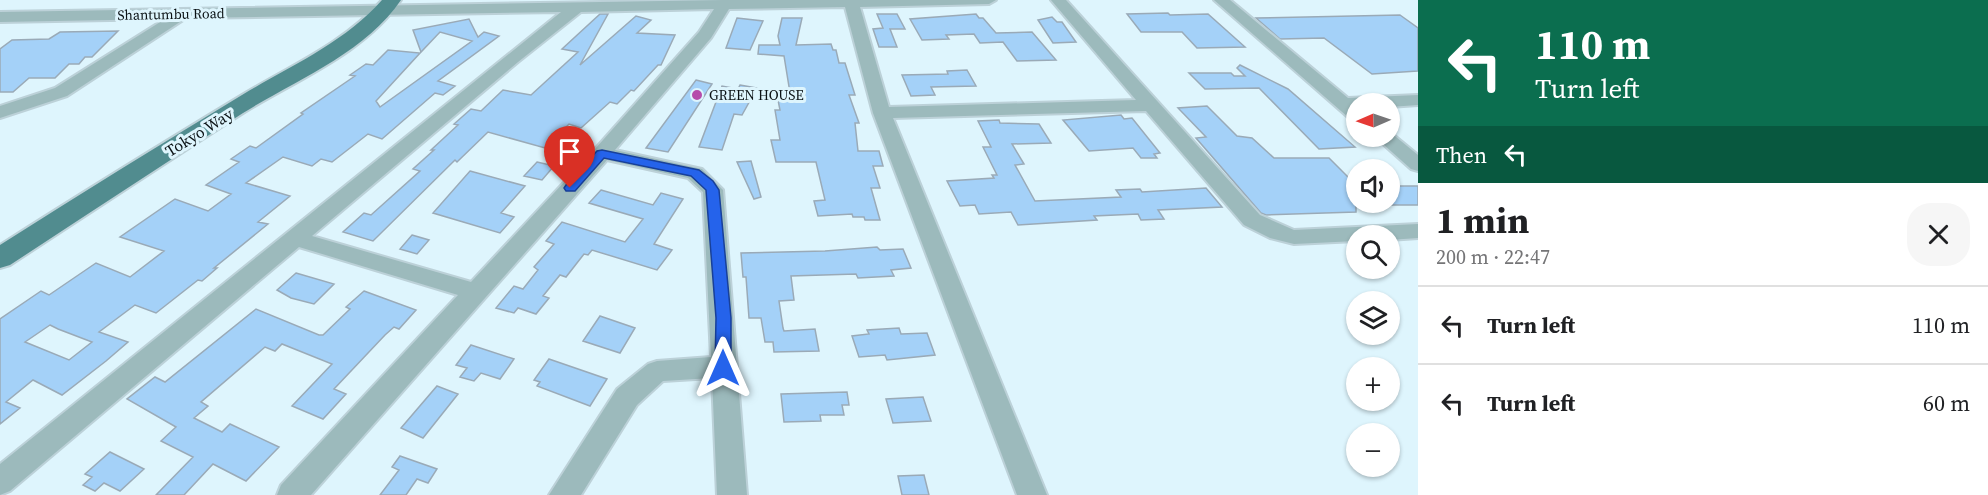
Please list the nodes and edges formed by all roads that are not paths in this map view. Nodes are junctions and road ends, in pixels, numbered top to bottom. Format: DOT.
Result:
graph roads {
  1 [pos="58,0"];
  2 [pos="216,0"];
  3 [pos="989,0"];
  4 [pos="1058,0"];
  5 [pos="1221,0"];
  6 [pos="851,3"];
  7 [pos="725,4"];
  8 [pos="388,6"];
  9 [pos="577,7"];
  10 [pos="183,14"];
  11 [pos="202,14"];
  12 [pos="37,16"];
  13 [pos="0,17"];
  14 [pos="1418,100"];
  15 [pos="1400,102"];
  16 [pos="1152,105"];
  17 [pos="1346,106"];
  18 [pos="0,112"];
  19 [pos="882,113"];
  20 [pos="1396,147"];
  21 [pos="602,153"];
  22 [pos="1418,165"];
  23 [pos="1418,231"];
  24 [pos="294,238"];
  25 [pos="0,258"];
  26 [pos="476,292"];
  27 [pos="723,368"];
  28 [pos="0,482"];
  29 [pos="292,495"];
  30 [pos="564,495"];
  31 [pos="732,495"];
  32 [pos="1032,495"];
  1 -- 12 [label="street"];
  2 -- 11 [label="street"];
  3 -- 6 [label="street, Shantumbu Road"];
  4 -- 16 [label="street"];
  5 -- 17 [label="street"];
  6 -- 7 [label="street, Shantumbu Road"];
  6 -- 19 [label="street"];
  7 -- 9 [label="street, Shantumbu Road"];
  7 -- 21 [label="street"];
  8 -- 9 [label="street, Shantumbu Road"];
  8 -- 11 [label="street, Shantumbu Road"];
  8 -- 25 [label="main road, Tokyo Way"];
  9 -- 24 [label="street"];
  10 -- 11 [label="street, Shantumbu Road"];
  10 -- 12 [label="street, Shantumbu Road"];
  10 -- 18 [label="street"];
  12 -- 13 [label="street, Shantumbu Road"];
  14 -- 15 [label="street"];
  16 -- 19 [label="street"];
  16 -- 23 [label="street"];
  19 -- 32 [label="street"];
  20 -- 22 [label="street"];
  21 -- 26 [label="street"];
  21 -- 27 [label="street"];
  24 -- 26 [label="street"];
  24 -- 28 [label="street"];
  26 -- 29 [label="street"];
  27 -- 30 [label="street"];
  27 -- 31 [label="street"];
}
